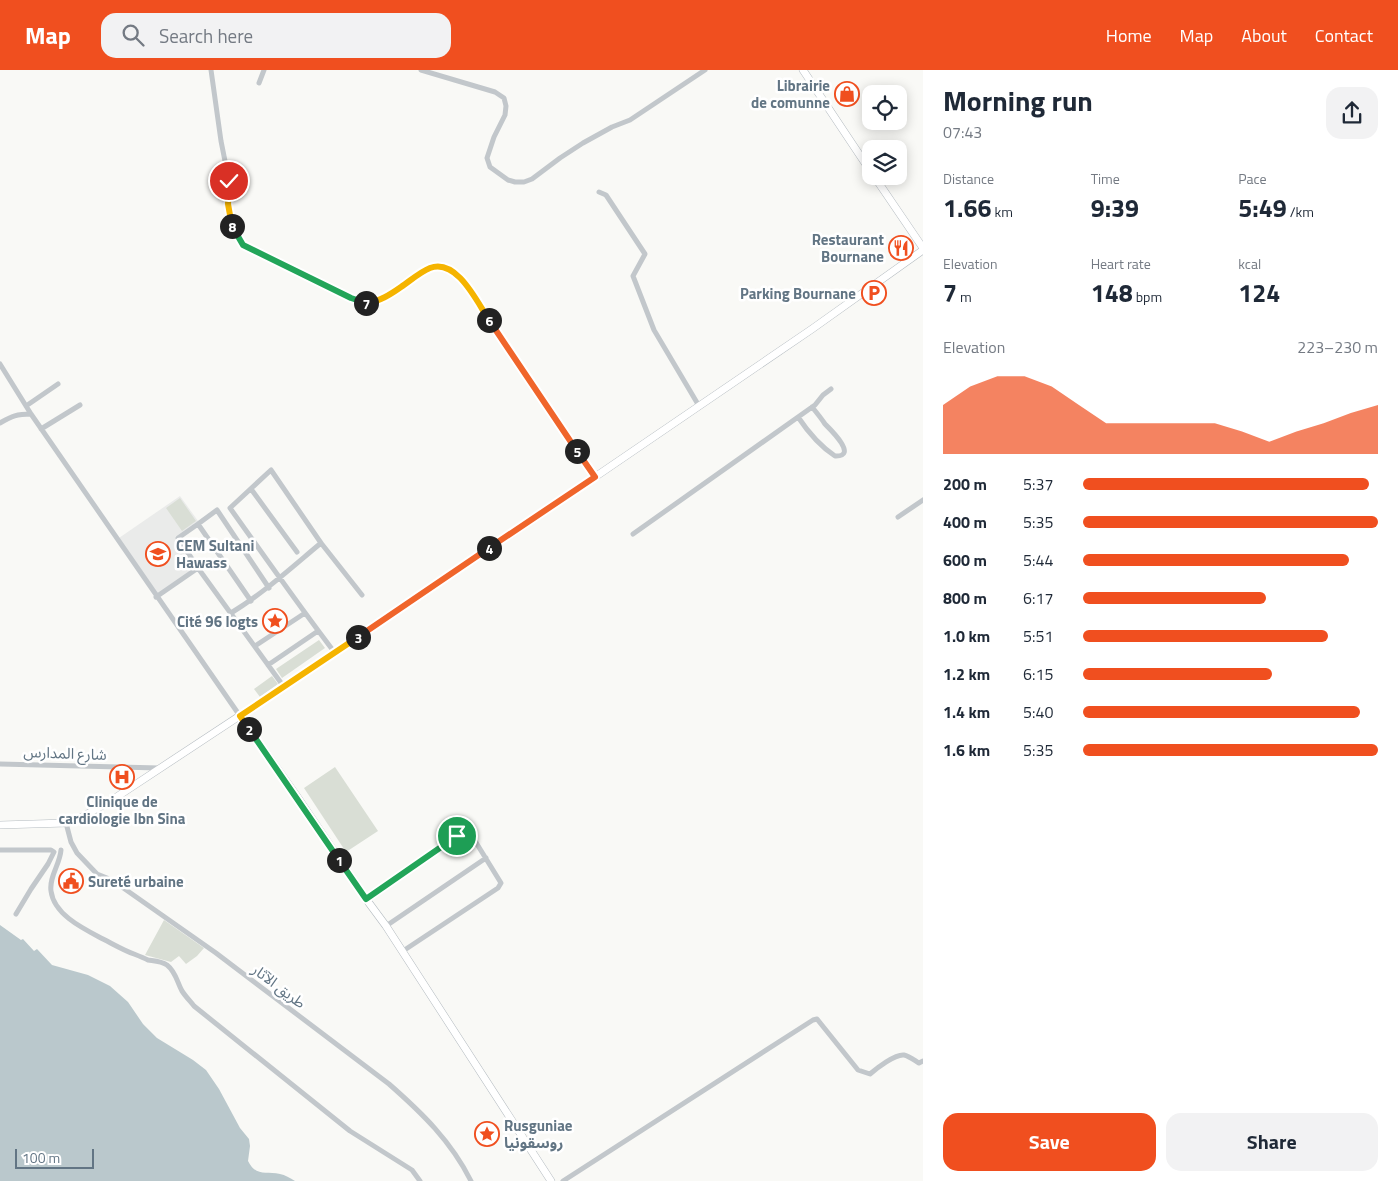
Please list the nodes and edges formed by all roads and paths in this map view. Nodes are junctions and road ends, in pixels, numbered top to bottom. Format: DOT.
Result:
graph roads {
  1 [pos="211,70"];
  2 [pos="264,70"];
  3 [pos="421,70"];
  4 [pos="705,70"];
  5 [pos="803,70"];
  6 [pos="259,83"];
  7 [pos="862,158"];
  8 [pos="880,185"];
  9 [pos="599,192"];
  10 [pos="923,249"];
  11 [pos="0,364"];
  12 [pos="58,384"];
  13 [pos="831,389"];
  14 [pos="80,405"];
  15 [pos="26,406"];
  16 [pos="699,406"];
  17 [pos="812,407"];
  18 [pos="31,414"];
  19 [pos="798,417"];
  20 [pos="0,423"];
  21 [pos="41,429"];
  22 [pos="595,477"];
  23 [pos="251,489"];
  24 [pos="923,500"];
  25 [pos="898,517"];
  26 [pos="198,524"];
  27 [pos="633,534"];
  28 [pos="322,543"];
  29 [pos="297,552"];
  30 [pos="198,568"];
  31 [pos="280,578"];
  32 [pos="269,588"];
  33 [pos="362,595"];
  34 [pos="156,597"];
  35 [pos="251,601"];
  36 [pos="231,613"];
  37 [pos="305,613"];
  38 [pos="318,631"];
  39 [pos="255,646"];
  40 [pos="335,653"];
  41 [pos="268,665"];
  42 [pos="284,687"];
  43 [pos="240,716"];
  44 [pos="0,764"];
  45 [pos="159,768"];
  46 [pos="66,823"];
  47 [pos="0,825"];
  48 [pos="71,842"];
  49 [pos="0,850"];
  50 [pos="61,850"];
  51 [pos="54,852"];
  52 [pos="60,856"];
  53 [pos="486,858"];
  54 [pos="366,899"];
  55 [pos="16,914"];
  56 [pos="386,926"];
  57 [pos="403,951"];
  58 [pos="923,1061"];
  59 [pos="420,1181"];
  60 [pos="470,1181"];
  61 [pos="551,1181"];
  62 [pos="563,1181"];
  1 -- 22 [label="street"];
  2 -- 6 [label="street"];
  3 -- 4 [label="street"];
  5 -- 7 [label="main road"];
  8 -- 10 [label="main road"];
  9 -- 16 [label="street"];
  10 -- 16 [label="main road"];
  11 -- 15 [label="street"];
  12 -- 15 [label="street"];
  13 -- 17 [label="street"];
  14 -- 21 [label="street"];
  15 -- 18 [label="street"];
  16 -- 22 [label="main road"];
  17 -- 19 [label="street"];
  17 -- 19 [label="street"];
  18 -- 20 [label="street"];
  18 -- 21 [label="street"];
  19 -- 27 [label="street"];
  21 -- 34 [label="street"];
  22 -- 40 [label="main road"];
  23 -- 28 [label="street"];
  23 -- 29 [label="street"];
  23 -- 31 [label="street"];
  24 -- 25 [label="street"];
  26 -- 30 [label="street"];
  26 -- 32 [label="street"];
  26 -- 35 [label="street"];
  28 -- 31 [label="street"];
  28 -- 33 [label="street"];
  30 -- 34 [label="street"];
  30 -- 36 [label="street"];
  31 -- 32 [label="street"];
  31 -- 37 [label="street"];
  32 -- 35 [label="street"];
  34 -- 43 [label="street"];
  35 -- 36 [label="street"];
  36 -- 39 [label="street"];
  37 -- 38 [label="street"];
  37 -- 39 [label="street"];
  38 -- 40 [label="street"];
  38 -- 41 [label="street"];
  39 -- 41 [label="street"];
  40 -- 42 [label="main road"];
  41 -- 42 [label="street"];
  42 -- 43 [label="main road"];
  43 -- 45 [label="main road"];
  43 -- 54 [label="main road"];
  44 -- 45 [label="street, شارع المدارس"];
  45 -- 46 [label="main road"];
  46 -- 47 [label="main road"];
  46 -- 48 [label="street, طريق الآثار"];
  48 -- 50 [label="street"];
  48 -- 60 [label="street, طريق الآثار"];
  49 -- 51 [label="street"];
  50 -- 51 [label="street"];
  50 -- 52 [label="street"];
  51 -- 52 [label="street"];
  51 -- 55 [label="street"];
  52 -- 59 [label="street"];
  53 -- 54 [label="street"];
  53 -- 56 [label="street"];
  53 -- 57 [label="street"];
  54 -- 56 [label="main road"];
  56 -- 57 [label="main road"];
  57 -- 61 [label="main road"];
  58 -- 62 [label="street"];
}
